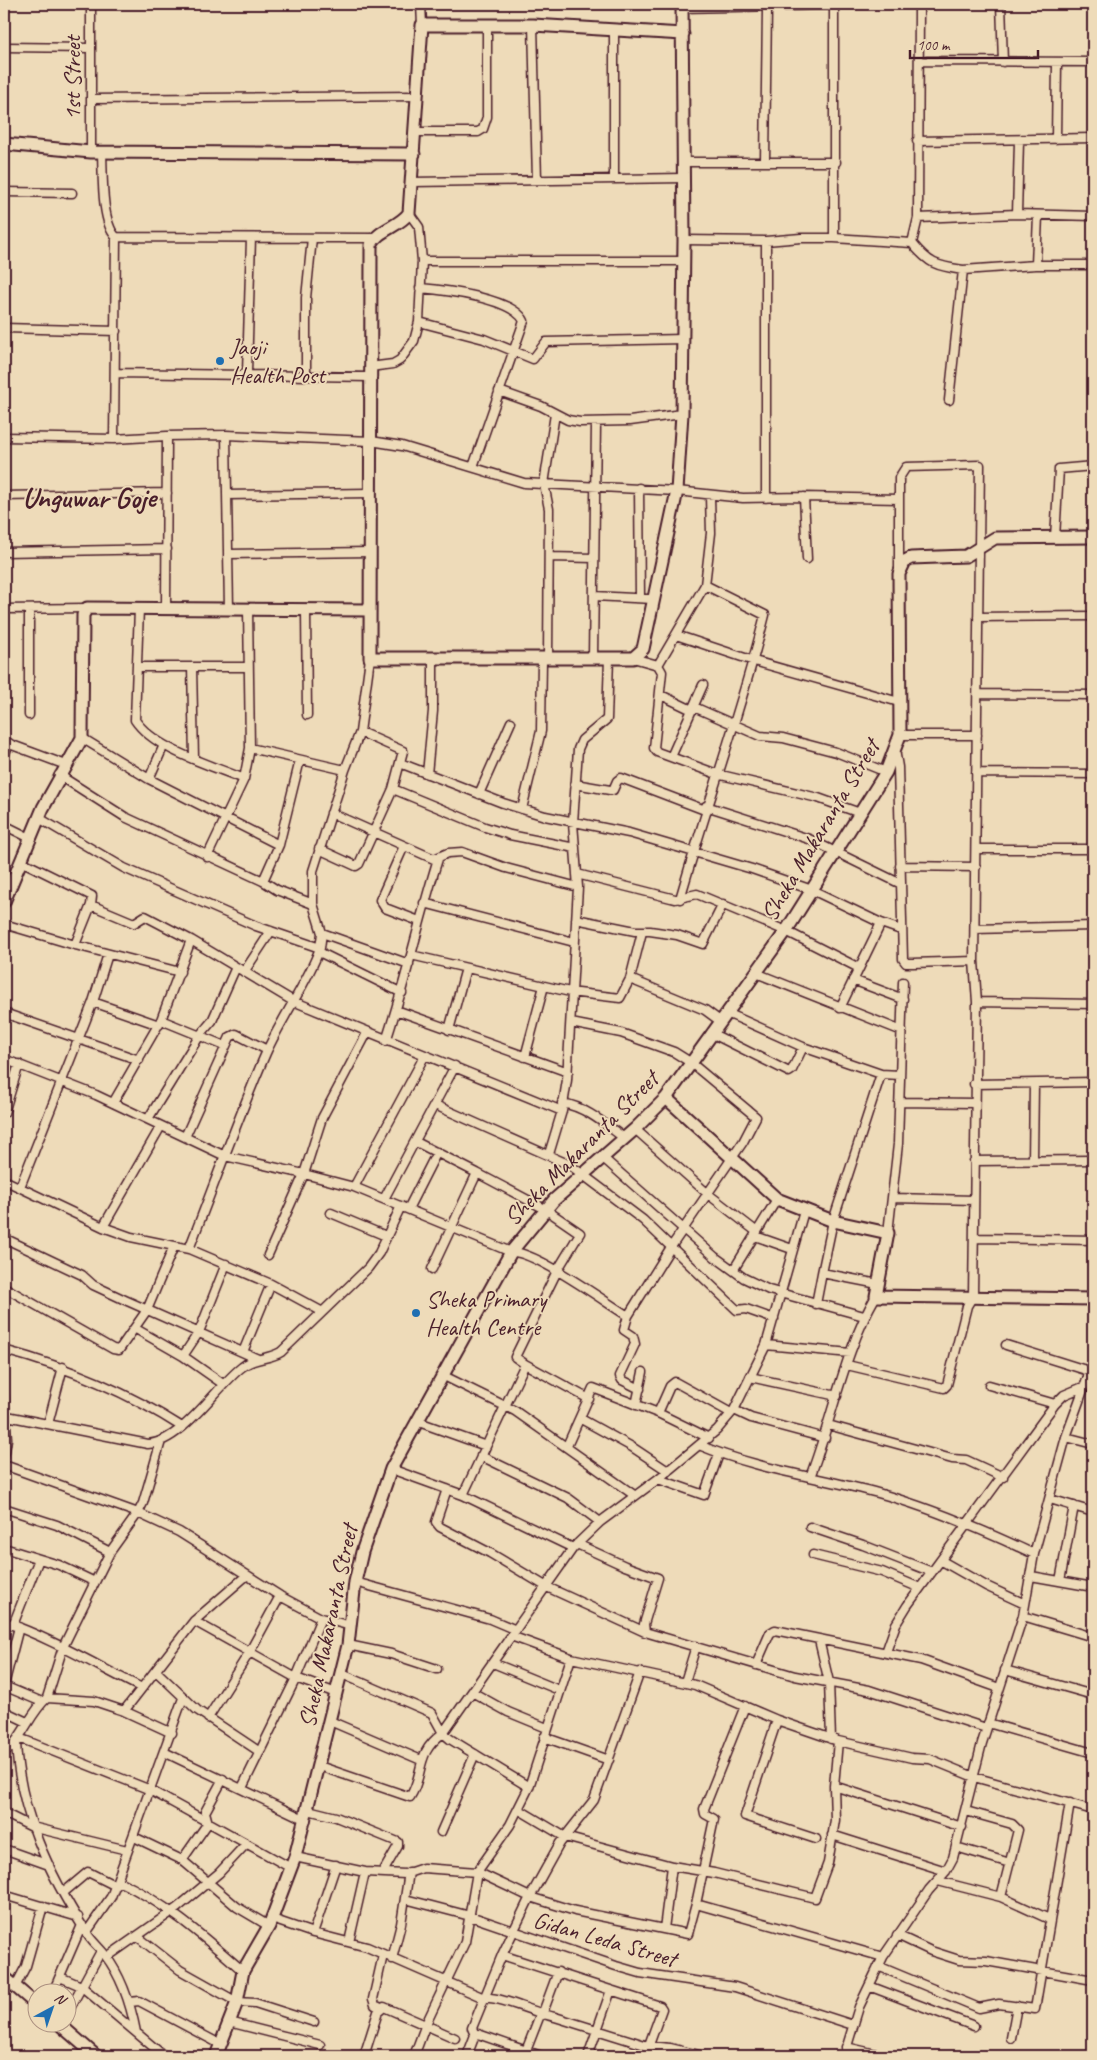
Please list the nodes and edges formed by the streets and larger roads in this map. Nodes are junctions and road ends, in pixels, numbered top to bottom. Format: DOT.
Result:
graph roads {
  1 [pos="91,4"];
  2 [pos="421,4"];
  3 [pos="919,4"];
  4 [pos="1001,4"];
  5 [pos="834,5"];
  6 [pos="682,6"];
  7 [pos="767,8"];
  8 [pos="422,25"];
  9 [pos="488,25"];
  10 [pos="533,25"];
  11 [pos="614,30"];
  12 [pos="683,34"];
  13 [pos="4,47"];
  14 [pos="91,48"];
  15 [pos="919,61"];
  16 [pos="1003,62"];
  17 [pos="1093,62"];
  18 [pos="1057,63"];
  19 [pos="418,96"];
  20 [pos="91,99"];
  21 [pos="416,132"];
  22 [pos="1093,138"];
  23 [pos="1056,139"];
  24 [pos="917,141"];
  25 [pos="1019,141"];
  26 [pos="4,144"];
  27 [pos="96,152"];
  28 [pos="414,154"];
  29 [pos="765,161"];
  30 [pos="684,162"];
  31 [pos="836,162"];
  32 [pos="684,178"];
  33 [pos="614,179"];
  34 [pos="537,180"];
  35 [pos="412,182"];
  36 [pos="4,192"];
  37 [pos="72,194"];
  38 [pos="409,212"];
  39 [pos="1017,214"];
  40 [pos="1038,214"];
  41 [pos="1093,216"];
  42 [pos="918,218"];
  43 [pos="116,237"];
  44 [pos="251,238"];
  45 [pos="312,238"];
  46 [pos="374,238"];
  47 [pos="834,238"];
  48 [pos="684,240"];
  49 [pos="766,241"];
  50 [pos="912,243"];
  51 [pos="683,261"];
  52 [pos="422,262"];
  53 [pos="1036,264"];
  54 [pos="1093,265"];
  55 [pos="963,270"];
  56 [pos="420,288"];
  57 [pos="419,322"];
  58 [pos="4,328"];
  59 [pos="116,331"];
  60 [pos="683,339"];
  61 [pos="514,350"];
  62 [pos="116,372"];
  63 [pos="370,372"];
  64 [pos="247,373"];
  65 [pos="306,375"];
  66 [pos="499,391"];
  67 [pos="950,400"];
  68 [pos="555,414"];
  69 [pos="682,414"];
  70 [pos="596,424"];
  71 [pos="226,435"];
  72 [pos="167,436"];
  73 [pos="4,437"];
  74 [pos="114,439"];
  75 [pos="371,441"];
  76 [pos="1093,466"];
  77 [pos="474,467"];
  78 [pos="544,484"];
  79 [pos="594,487"];
  80 [pos="640,488"];
  81 [pos="678,491"];
  82 [pos="370,493"];
  83 [pos="167,494"];
  84 [pos="228,495"];
  85 [pos="4,496"];
  86 [pos="710,496"];
  87 [pos="804,497"];
  88 [pos="766,498"];
  89 [pos="898,500"];
  90 [pos="1055,538"];
  91 [pos="1093,538"];
  92 [pos="167,549"];
  93 [pos="977,550"];
  94 [pos="4,552"];
  95 [pos="370,552"];
  96 [pos="228,554"];
  97 [pos="550,557"];
  98 [pos="594,558"];
  99 [pos="807,559"];
  100 [pos="899,574"];
  101 [pos="705,585"];
  102 [pos="594,596"];
  103 [pos="640,598"];
  104 [pos="653,599"];
  105 [pos="87,608"];
  106 [pos="138,608"];
  107 [pos="4,609"];
  108 [pos="29,609"];
  109 [pos="166,609"];
  110 [pos="230,609"];
  111 [pos="248,609"];
  112 [pos="306,610"];
  113 [pos="370,610"];
  114 [pos="1093,616"];
  115 [pos="978,617"];
  116 [pos="676,635"];
  117 [pos="370,658"];
  118 [pos="433,658"];
  119 [pos="593,658"];
  120 [pos="609,658"];
  121 [pos="633,658"];
  122 [pos="545,659"];
  123 [pos="754,661"];
  124 [pos="658,665"];
  125 [pos="137,667"];
  126 [pos="192,667"];
  127 [pos="248,667"];
  128 [pos="703,685"];
  129 [pos="978,694"];
  130 [pos="661,695"];
  131 [pos="1093,695"];
  132 [pos="899,702"];
  133 [pos="693,708"];
  134 [pos="28,715"];
  135 [pos="307,715"];
  136 [pos="512,722"];
  137 [pos="733,725"];
  138 [pos="360,732"];
  139 [pos="900,735"];
  140 [pos="977,735"];
  141 [pos="82,738"];
  142 [pos="6,743"];
  143 [pos="164,745"];
  144 [pos="250,748"];
  145 [pos="896,750"];
  146 [pos="4,756"];
  147 [pos="671,757"];
  148 [pos="194,758"];
  149 [pos="300,760"];
  150 [pos="400,763"];
  151 [pos="66,765"];
  152 [pos="345,770"];
  153 [pos="886,772"];
  154 [pos="976,773"];
  155 [pos="427,774"];
  156 [pos="717,774"];
  157 [pos="1093,774"];
  158 [pos="59,775"];
  159 [pos="149,779"];
  160 [pos="244,779"];
  161 [pos="575,784"];
  162 [pos="393,789"];
  163 [pos="479,794"];
  164 [pos="706,808"];
  165 [pos="522,809"];
  166 [pos="331,813"];
  167 [pos="860,813"];
  168 [pos="38,818"];
  169 [pos="226,819"];
  170 [pos="573,823"];
  171 [pos="4,825"];
  172 [pos="374,833"];
  173 [pos="30,838"];
  174 [pos="279,845"];
  175 [pos="404,846"];
  176 [pos="575,848"];
  177 [pos="319,849"];
  178 [pos="976,849"];
  179 [pos="1093,849"];
  180 [pos="694,851"];
  181 [pos="835,851"];
  182 [pos="207,857"];
  183 [pos="438,859"];
  184 [pos="21,861"];
  185 [pos="900,866"];
  186 [pos="976,867"];
  187 [pos="577,874"];
  188 [pos="263,881"];
  189 [pos="899,882"];
  190 [pos="7,884"];
  191 [pos="578,887"];
  192 [pos="812,890"];
  193 [pos="680,899"];
  194 [pos="4,902"];
  195 [pos="424,903"];
  196 [pos="313,904"];
  197 [pos="723,904"];
  198 [pos="91,905"];
  199 [pos="576,919"];
  200 [pos="419,921"];
  201 [pos="881,923"];
  202 [pos="4,924"];
  203 [pos="1093,926"];
  204 [pos="975,929"];
  205 [pos="271,930"];
  206 [pos="901,930"];
  207 [pos="786,931"];
  208 [pos="642,932"];
  209 [pos="322,933"];
  210 [pos="191,940"];
  211 [pos="574,942"];
  212 [pos="74,945"];
  213 [pos="320,950"];
  214 [pos="108,954"];
  215 [pos="411,955"];
  216 [pos="974,962"];
  217 [pos="409,964"];
  218 [pos="236,967"];
  219 [pos="466,968"];
  220 [pos="859,968"];
  221 [pos="180,972"];
  222 [pos="244,972"];
  223 [pos="756,973"];
  224 [pos="630,979"];
  225 [pos="853,980"];
  226 [pos="903,982"];
  227 [pos="544,986"];
  228 [pos="570,992"];
  229 [pos="402,994"];
  230 [pos="903,999"];
  231 [pos="293,1001"];
  232 [pos="93,1002"];
  233 [pos="977,1002"];
  234 [pos="1093,1004"];
  235 [pos="840,1008"];
  236 [pos="396,1010"];
  237 [pos="4,1013"];
  238 [pos="723,1017"];
  239 [pos="160,1022"];
  240 [pos="571,1022"];
  241 [pos="449,1030"];
  242 [pos="902,1031"];
  243 [pos="367,1033"];
  244 [pos="711,1033"];
  245 [pos="200,1035"];
  246 [pos="79,1038"];
  247 [pos="386,1041"];
  248 [pos="225,1046"];
  249 [pos="803,1047"];
  250 [pos="267,1050"];
  251 [pos="425,1055"];
  252 [pos="525,1057"];
  253 [pos="4,1059"];
  254 [pos="139,1060"];
  255 [pos="690,1062"];
  256 [pos="19,1064"];
  257 [pos="455,1066"];
  258 [pos="568,1072"];
  259 [pos="881,1074"];
  260 [pos="900,1075"];
  261 [pos="61,1081"];
  262 [pos="1093,1082"];
  263 [pos="974,1084"];
  264 [pos="1034,1084"];
  265 [pos="666,1098"];
  266 [pos="900,1102"];
  267 [pos="974,1102"];
  268 [pos="113,1103"];
  269 [pos="435,1105"];
  270 [pos="562,1107"];
  271 [pos="4,1113"];
  272 [pos="148,1118"];
  273 [pos="161,1126"];
  274 [pos="635,1129"];
  275 [pos="185,1138"];
  276 [pos="624,1138"];
  277 [pos="416,1142"];
  278 [pos="437,1152"];
  279 [pos="549,1154"];
  280 [pos="225,1156"];
  281 [pos="602,1157"];
  282 [pos="733,1158"];
  283 [pos="1033,1160"];
  284 [pos="1093,1160"];
  285 [pos="974,1161"];
  286 [pos="477,1173"];
  287 [pos="304,1174"];
  288 [pos="582,1174"];
  289 [pos="4,1180"];
  290 [pos="20,1187"];
  291 [pos="354,1187"];
  292 [pos="708,1194"];
  293 [pos="892,1198"];
  294 [pos="384,1199"];
  295 [pos="777,1199"];
  296 [pos="974,1200"];
  297 [pos="405,1208"];
  298 [pos="545,1209"];
  299 [pos="804,1211"];
  300 [pos="331,1213"];
  301 [pos="833,1221"];
  302 [pos="103,1227"];
  303 [pos="452,1227"];
  304 [pos="684,1229"];
  305 [pos="888,1233"];
  306 [pos="756,1234"];
  307 [pos="386,1236"];
  308 [pos="974,1238"];
  309 [pos="6,1239"];
  310 [pos="1093,1240"];
  311 [pos="174,1246"];
  312 [pos="671,1247"];
  313 [pos="189,1248"];
  314 [pos="4,1249"];
  315 [pos="792,1249"];
  316 [pos="510,1252"];
  317 [pos="268,1255"];
  318 [pos="226,1264"];
  319 [pos="432,1269"];
  320 [pos="734,1269"];
  321 [pos="557,1271"];
  322 [pos="822,1273"];
  323 [pos="271,1284"];
  324 [pos="878,1284"];
  325 [pos="4,1287"];
  326 [pos="781,1292"];
  327 [pos="876,1296"];
  328 [pos="973,1296"];
  329 [pos="1093,1299"];
  330 [pos="816,1304"];
  331 [pos="147,1310"];
  332 [pos="321,1312"];
  333 [pos="628,1316"];
  334 [pos="864,1316"];
  335 [pos="774,1319"];
  336 [pos="136,1329"];
  337 [pos="199,1332"];
  338 [pos="766,1345"];
  339 [pos="1006,1345"];
  340 [pos="4,1350"];
  341 [pos="243,1352"];
  342 [pos="850,1353"];
  343 [pos="183,1356"];
  344 [pos="258,1359"];
  345 [pos="1093,1363"];
  346 [pos="525,1364"];
  347 [pos="846,1365"];
  348 [pos="63,1367"];
  349 [pos="643,1372"];
  350 [pos="442,1375"];
  351 [pos="1090,1375"];
  352 [pos="750,1377"];
  353 [pos="223,1384"];
  354 [pos="989,1385"];
  355 [pos="1083,1387"];
  356 [pos="640,1389"];
  357 [pos="837,1396"];
  358 [pos="4,1397"];
  359 [pos="589,1399"];
  360 [pos="1055,1404"];
  361 [pos="636,1405"];
  362 [pos="505,1406"];
  363 [pos="732,1411"];
  364 [pos="658,1413"];
  365 [pos="7,1416"];
  366 [pos="581,1419"];
  367 [pos="416,1422"];
  368 [pos="48,1424"];
  369 [pos="828,1425"];
  370 [pos="182,1427"];
  371 [pos="1066,1437"];
  372 [pos="5,1438"];
  373 [pos="709,1438"];
  374 [pos="825,1438"];
  375 [pos="161,1441"];
  376 [pos="1093,1444"];
  377 [pos="699,1445"];
  378 [pos="486,1446"];
  379 [pos="567,1446"];
  380 [pos="719,1454"];
  381 [pos="482,1456"];
  382 [pos="4,1457"];
  383 [pos="4,1465"];
  384 [pos="391,1468"];
  385 [pos="668,1471"];
  386 [pos="810,1476"];
  387 [pos="1003,1477"];
  388 [pos="658,1480"];
  389 [pos="447,1489"];
  390 [pos="463,1495"];
  391 [pos="634,1495"];
  392 [pos="1050,1499"];
  393 [pos="1074,1506"];
  394 [pos="4,1508"];
  395 [pos="1093,1512"];
  396 [pos="138,1513"];
  397 [pos="600,1522"];
  398 [pos="968,1523"];
  399 [pos="810,1527"];
  400 [pos="575,1546"];
  401 [pos="4,1548"];
  402 [pos="110,1552"];
  403 [pos="1034,1554"];
  404 [pos="813,1555"];
  405 [pos="39,1559"];
  406 [pos="942,1561"];
  407 [pos="932,1572"];
  408 [pos="246,1576"];
  409 [pos="1031,1576"];
  410 [pos="1060,1581"];
  411 [pos="95,1582"];
  412 [pos="355,1582"];
  413 [pos="547,1587"];
  414 [pos="1093,1587"];
  415 [pos="920,1588"];
  416 [pos="280,1596"];
  417 [pos="1025,1604"];
  418 [pos="1023,1616"];
  419 [pos="320,1618"];
  420 [pos="194,1621"];
  421 [pos="4,1622"];
  422 [pos="16,1626"];
  423 [pos="351,1626"];
  424 [pos="645,1632"];
  425 [pos="514,1633"];
  426 [pos="1093,1637"];
  427 [pos="819,1640"];
  428 [pos="348,1645"];
  429 [pos="696,1646"];
  430 [pos="63,1647"];
  431 [pos="886,1652"];
  432 [pos="249,1653"];
  433 [pos="571,1658"];
  434 [pos="493,1663"];
  435 [pos="756,1665"];
  436 [pos="437,1669"];
  437 [pos="1005,1670"];
  438 [pos="156,1671"];
  439 [pos="640,1672"];
  440 [pos="342,1674"];
  441 [pos="296,1678"];
  442 [pos="685,1682"];
  443 [pos="829,1682"];
  444 [pos="5,1688"];
  445 [pos="142,1688"];
  446 [pos="999,1688"];
  447 [pos="559,1690"];
  448 [pos="472,1692"];
  449 [pos="336,1694"];
  450 [pos="1093,1695"];
  451 [pos="183,1698"];
  452 [pos="45,1700"];
  453 [pos="745,1706"];
  454 [pos="4,1711"];
  455 [pos="124,1711"];
  456 [pos="208,1718"];
  457 [pos="777,1720"];
  458 [pos="330,1721"];
  459 [pos="27,1722"];
  460 [pos="987,1726"];
  461 [pos="547,1728"];
  462 [pos="172,1733"];
  463 [pos="443,1733"];
  464 [pos="544,1737"];
  465 [pos="835,1740"];
  466 [pos="16,1742"];
  467 [pos="5,1750"];
  468 [pos="164,1752"];
  469 [pos="260,1752"];
  470 [pos="1093,1753"];
  471 [pos="475,1754"];
  472 [pos="421,1760"];
  473 [pos="609,1760"];
  474 [pos="319,1766"];
  475 [pos="974,1777"];
  476 [pos="223,1779"];
  477 [pos="834,1786"];
  478 [pos="529,1787"];
  479 [pos="242,1788"];
  480 [pos="148,1790"];
  481 [pos="1070,1803"];
  482 [pos="518,1808"];
  483 [pos="1093,1810"];
  484 [pos="966,1811"];
  485 [pos="4,1813"];
  486 [pos="307,1815"];
  487 [pos="208,1823"];
  488 [pos="32,1827"];
  489 [pos="962,1827"];
  490 [pos="441,1832"];
  491 [pos="832,1834"];
  492 [pos="565,1837"];
  493 [pos="134,1838"];
  494 [pos="816,1839"];
  495 [pos="246,1844"];
  496 [pos="956,1847"];
  497 [pos="4,1850"];
  498 [pos="127,1850"];
  499 [pos="182,1860"];
  500 [pos="293,1862"];
  501 [pos="1010,1863"];
  502 [pos="49,1865"];
  503 [pos="336,1865"];
  504 [pos="672,1866"];
  505 [pos="703,1871"];
  506 [pos="946,1871"];
  507 [pos="365,1872"];
  508 [pos="383,1872"];
  509 [pos="410,1872"];
  510 [pos="477,1872"];
  511 [pos="208,1880"];
  512 [pos="938,1881"];
  513 [pos="117,1883"];
  514 [pos="63,1893"];
  515 [pos="4,1896"];
  516 [pos="530,1897"];
  517 [pos="1001,1897"];
  518 [pos="405,1899"];
  519 [pos="696,1904"];
  520 [pos="43,1906"];
  521 [pos="169,1912"];
  522 [pos="78,1916"];
  523 [pos="470,1916"];
  524 [pos="1049,1919"];
  525 [pos="270,1923"];
  526 [pos="84,1929"];
  527 [pos="664,1929"];
  528 [pos="513,1932"];
  529 [pos="313,1933"];
  530 [pos="897,1935"];
  531 [pos="138,1937"];
  532 [pos="349,1942"];
  533 [pos="104,1954"];
  534 [pos="384,1955"];
  535 [pos="502,1955"];
  536 [pos="883,1956"];
  537 [pos="392,1959"];
  538 [pos="878,1966"];
  539 [pos="1042,1970"];
  540 [pos="243,1971"];
  541 [pos="558,1972"];
  542 [pos="4,1977"];
  543 [pos="60,1977"];
  544 [pos="1093,1980"];
  545 [pos="58,1982"];
  546 [pos="444,1983"];
  547 [pos="81,1986"];
  548 [pos="869,1986"];
  549 [pos="15,1987"];
  550 [pos="612,1990"];
  551 [pos="78,1992"];
  552 [pos="28,1998"];
  553 [pos="484,1998"];
  554 [pos="130,2002"];
  555 [pos="237,2002"];
  556 [pos="1017,2006"];
  557 [pos="381,2008"];
  558 [pos="541,2015"];
  559 [pos="229,2022"];
  560 [pos="314,2022"];
  561 [pos="426,2024"];
  562 [pos="853,2025"];
  563 [pos="974,2026"];
  564 [pos="597,2031"];
  565 [pos="69,2032"];
  566 [pos="136,2032"];
  567 [pos="475,2035"];
  568 [pos="455,2038"];
  569 [pos="1011,2038"];
  570 [pos="220,2044"];
  571 [pos="320,2044"];
  572 [pos="648,2046"];
  573 [pos="846,2047"];
  574 [pos="526,2051"];
  575 [pos="684,2054"];
  576 [pos="96,2056"];
  577 [pos="164,2056"];
  578 [pos="216,2056"];
  579 [pos="364,2056"];
  580 [pos="414,2056"];
  581 [pos="467,2056"];
  582 [pos="541,2056"];
  583 [pos="588,2056"];
  584 [pos="645,2056"];
  585 [pos="703,2056"];
  586 [pos="844,2056"];
  587 [pos="885,2056"];
  1 -- 14 [label="street, 1st Street"];
  2 -- 8 [label="street"];
  3 -- 15 [label="street"];
  4 -- 16 [label="street"];
  5 -- 7 [label="street"];
  5 -- 31 [label="street"];
  6 -- 7 [label="street"];
  6 -- 12 [label="street"];
  7 -- 29 [label="street"];
  8 -- 9 [label="street"];
  8 -- 19 [label="street"];
  9 -- 10 [label="street"];
  9 -- 21 [label="street"];
  10 -- 11 [label="street"];
  10 -- 34 [label="street"];
  11 -- 12 [label="street"];
  11 -- 33 [label="street"];
  12 -- 30 [label="street"];
  13 -- 14 [label="street"];
  14 -- 20 [label="street, 1st Street"];
  15 -- 16 [label="street"];
  15 -- 24 [label="street"];
  16 -- 18 [label="street"];
  17 -- 18 [label="street"];
  18 -- 23 [label="street"];
  19 -- 20 [label="street"];
  19 -- 21 [label="street"];
  20 -- 27 [label="street, 1st Street"];
  21 -- 28 [label="street"];
  22 -- 23 [label="street"];
  23 -- 25 [label="street"];
  24 -- 25 [label="street"];
  24 -- 42 [label="street"];
  25 -- 39 [label="street"];
  26 -- 27 [label="street"];
  27 -- 28 [label="street"];
  27 -- 43 [label="street, 1st Street"];
  28 -- 35 [label="street"];
  29 -- 30 [label="street"];
  29 -- 31 [label="street"];
  30 -- 32 [label="street"];
  31 -- 47 [label="street"];
  32 -- 33 [label="street"];
  32 -- 48 [label="street"];
  33 -- 34 [label="street"];
  34 -- 35 [label="street"];
  35 -- 38 [label="street"];
  36 -- 37 [label="street"];
  38 -- 46 [label="street"];
  38 -- 52 [label="street"];
  39 -- 40 [label="street"];
  39 -- 42 [label="street"];
  40 -- 41 [label="street"];
  40 -- 53 [label="street"];
  42 -- 50 [label="street"];
  43 -- 44 [label="street"];
  43 -- 59 [label="street"];
  44 -- 45 [label="street"];
  44 -- 64 [label="street"];
  45 -- 46 [label="street"];
  45 -- 65 [label="street"];
  46 -- 63 [label="street"];
  47 -- 49 [label="street"];
  47 -- 50 [label="street"];
  48 -- 49 [label="street"];
  48 -- 51 [label="street"];
  49 -- 88 [label="street"];
  50 -- 55 [label="street"];
  51 -- 52 [label="street"];
  51 -- 60 [label="street"];
  52 -- 56 [label="street"];
  53 -- 54 [label="street"];
  53 -- 55 [label="street"];
  55 -- 67 [label="street"];
  56 -- 57 [label="street"];
  56 -- 61 [label="street"];
  57 -- 61 [label="street"];
  57 -- 63 [label="street"];
  58 -- 59 [label="street"];
  59 -- 62 [label="street"];
  60 -- 61 [label="street"];
  60 -- 69 [label="street"];
  61 -- 66 [label="street"];
  62 -- 64 [label="street"];
  62 -- 74 [label="street"];
  63 -- 65 [label="street"];
  63 -- 75 [label="street"];
  64 -- 65 [label="street"];
  66 -- 68 [label="street"];
  66 -- 77 [label="street"];
  68 -- 70 [label="street"];
  68 -- 78 [label="street"];
  69 -- 70 [label="street"];
  69 -- 81 [label="street"];
  70 -- 79 [label="street"];
  71 -- 72 [label="street"];
  71 -- 75 [label="street"];
  71 -- 84 [label="street"];
  72 -- 74 [label="street"];
  72 -- 83 [label="street"];
  73 -- 74 [label="street"];
  75 -- 77 [label="street"];
  75 -- 82 [label="street"];
  76 -- 90 [label="street"];
  77 -- 78 [label="street"];
  78 -- 79 [label="street"];
  78 -- 97 [label="street"];
  79 -- 80 [label="street"];
  79 -- 98 [label="street"];
  80 -- 81 [label="street"];
  80 -- 103 [label="street"];
  81 -- 86 [label="street"];
  81 -- 104 [label="street"];
  82 -- 84 [label="street"];
  82 -- 95 [label="street"];
  83 -- 85 [label="street"];
  83 -- 92 [label="street"];
  84 -- 96 [label="street"];
  86 -- 88 [label="street"];
  86 -- 101 [label="street"];
  87 -- 88 [label="street"];
  87 -- 89 [label="street"];
  87 -- 99 [label="street"];
  89 -- 93 [label="street"];
  89 -- 100 [label="street"];
  90 -- 91 [label="street"];
  90 -- 93 [label="street"];
  92 -- 94 [label="street"];
  92 -- 109 [label="street"];
  93 -- 100 [label="street"];
  93 -- 115 [label="street"];
  95 -- 96 [label="street"];
  95 -- 113 [label="street"];
  96 -- 110 [label="street"];
  97 -- 98 [label="street"];
  97 -- 122 [label="street"];
  98 -- 102 [label="street"];
  100 -- 132 [label="street, Sheka Makaranta Street"];
  101 -- 116 [label="street"];
  101 -- 123 [label="street"];
  102 -- 103 [label="street"];
  102 -- 119 [label="street"];
  103 -- 104 [label="street"];
  104 -- 121 [label="street"];
  105 -- 106 [label="street"];
  105 -- 108 [label="street"];
  105 -- 141 [label="street"];
  106 -- 109 [label="street"];
  106 -- 125 [label="street"];
  107 -- 108 [label="street"];
  108 -- 134 [label="street"];
  109 -- 110 [label="street"];
  110 -- 111 [label="street"];
  111 -- 112 [label="street"];
  111 -- 127 [label="street"];
  112 -- 113 [label="street"];
  112 -- 135 [label="street"];
  113 -- 117 [label="street"];
  114 -- 115 [label="street"];
  115 -- 129 [label="street"];
  116 -- 123 [label="street"];
  116 -- 124 [label="street"];
  117 -- 118 [label="street"];
  117 -- 138 [label="street"];
  118 -- 122 [label="street"];
  118 -- 155 [label="street"];
  119 -- 120 [label="street"];
  119 -- 122 [label="street"];
  120 -- 121 [label="street"];
  120 -- 161 [label="street"];
  121 -- 124 [label="street"];
  122 -- 165 [label="street"];
  123 -- 132 [label="street"];
  123 -- 137 [label="street"];
  124 -- 130 [label="street"];
  125 -- 126 [label="street"];
  125 -- 143 [label="street"];
  126 -- 127 [label="street"];
  126 -- 148 [label="street"];
  127 -- 144 [label="street"];
  128 -- 133 [label="street"];
  129 -- 131 [label="street"];
  129 -- 140 [label="street"];
  130 -- 133 [label="street"];
  130 -- 147 [label="street"];
  132 -- 139 [label="street, Sheka Makaranta Street"];
  133 -- 137 [label="street"];
  133 -- 147 [label="street"];
  136 -- 163 [label="street"];
  137 -- 153 [label="street"];
  137 -- 156 [label="street"];
  138 -- 150 [label="street"];
  138 -- 152 [label="street"];
  139 -- 140 [label="street"];
  139 -- 145 [label="street, Sheka Makaranta Street"];
  140 -- 154 [label="street"];
  141 -- 151 [label="street"];
  141 -- 159 [label="street"];
  142 -- 146 [label="street"];
  142 -- 151 [label="street"];
  143 -- 148 [label="street"];
  143 -- 159 [label="street"];
  144 -- 149 [label="street"];
  144 -- 160 [label="street"];
  145 -- 153 [label="street, Sheka Makaranta Street"];
  145 -- 185 [label="street"];
  147 -- 156 [label="street"];
  148 -- 160 [label="street"];
  149 -- 152 [label="street"];
  149 -- 174 [label="street"];
  150 -- 155 [label="street"];
  150 -- 162 [label="street"];
  151 -- 158 [label="street"];
  152 -- 166 [label="street"];
  153 -- 167 [label="street, Sheka Makaranta Street"];
  154 -- 157 [label="street"];
  154 -- 178 [label="street"];
  155 -- 163 [label="street"];
  156 -- 164 [label="street"];
  156 -- 167 [label="street"];
  158 -- 168 [label="street"];
  158 -- 182 [label="street"];
  159 -- 169 [label="street"];
  160 -- 169 [label="street"];
  161 -- 164 [label="street"];
  161 -- 170 [label="street"];
  162 -- 172 [label="street"];
  162 -- 176 [label="street"];
  163 -- 165 [label="street"];
  164 -- 180 [label="street"];
  164 -- 181 [label="street"];
  165 -- 170 [label="street"];
  166 -- 172 [label="street"];
  166 -- 177 [label="street"];
  167 -- 181 [label="street, Sheka Makaranta Street"];
  168 -- 173 [label="street"];
  168 -- 205 [label="street"];
  169 -- 174 [label="street"];
  169 -- 182 [label="street"];
  170 -- 176 [label="street"];
  170 -- 180 [label="street"];
  171 -- 173 [label="street"];
  172 -- 175 [label="street"];
  172 -- 177 [label="street"];
  173 -- 184 [label="street"];
  174 -- 188 [label="street"];
  175 -- 183 [label="street"];
  175 -- 200 [label="street"];
  176 -- 187 [label="street"];
  177 -- 196 [label="street"];
  178 -- 179 [label="street"];
  178 -- 186 [label="street"];
  180 -- 192 [label="street"];
  180 -- 193 [label="street"];
  181 -- 189 [label="street"];
  181 -- 192 [label="street, Sheka Makaranta Street"];
  182 -- 188 [label="street"];
  183 -- 191 [label="street"];
  183 -- 195 [label="street"];
  184 -- 190 [label="street"];
  184 -- 198 [label="street"];
  185 -- 186 [label="street"];
  185 -- 189 [label="street"];
  186 -- 204 [label="street"];
  187 -- 191 [label="street"];
  187 -- 193 [label="street"];
  188 -- 196 [label="street"];
  189 -- 206 [label="street"];
  190 -- 194 [label="street"];
  191 -- 199 [label="street"];
  192 -- 201 [label="street"];
  192 -- 207 [label="street, Sheka Makaranta Street"];
  193 -- 197 [label="street"];
  195 -- 200 [label="street"];
  195 -- 211 [label="street"];
  196 -- 209 [label="street"];
  197 -- 207 [label="street"];
  197 -- 208 [label="street"];
  198 -- 210 [label="street"];
  198 -- 212 [label="street"];
  199 -- 208 [label="street"];
  199 -- 211 [label="street"];
  200 -- 215 [label="street"];
  201 -- 206 [label="street"];
  201 -- 220 [label="street"];
  202 -- 212 [label="street"];
  203 -- 204 [label="street"];
  204 -- 216 [label="street"];
  205 -- 213 [label="street"];
  205 -- 222 [label="street"];
  206 -- 216 [label="street"];
  207 -- 220 [label="street"];
  207 -- 223 [label="street, Sheka Makaranta Street"];
  208 -- 224 [label="street"];
  209 -- 213 [label="street"];
  209 -- 217 [label="street"];
  210 -- 218 [label="street"];
  210 -- 221 [label="street"];
  211 -- 228 [label="street"];
  212 -- 214 [label="street"];
  213 -- 229 [label="street"];
  213 -- 231 [label="street"];
  214 -- 221 [label="street"];
  214 -- 232 [label="street"];
  215 -- 217 [label="street"];
  215 -- 219 [label="street"];
  216 -- 233 [label="street"];
  217 -- 229 [label="street"];
  218 -- 222 [label="street"];
  218 -- 245 [label="street"];
  219 -- 227 [label="street"];
  219 -- 241 [label="street"];
  220 -- 225 [label="street"];
  221 -- 239 [label="street"];
  222 -- 231 [label="street"];
  223 -- 235 [label="street"];
  223 -- 238 [label="street, Sheka Makaranta Street"];
  224 -- 228 [label="street"];
  224 -- 238 [label="street"];
  225 -- 230 [label="street"];
  225 -- 235 [label="street"];
  226 -- 230 [label="street"];
  227 -- 228 [label="street"];
  227 -- 252 [label="street"];
  228 -- 240 [label="street"];
  229 -- 236 [label="street"];
  230 -- 242 [label="street"];
  231 -- 243 [label="street"];
  231 -- 250 [label="street"];
  232 -- 239 [label="street"];
  232 -- 246 [label="street"];
  233 -- 234 [label="street"];
  233 -- 263 [label="street"];
  235 -- 242 [label="street"];
  236 -- 241 [label="street"];
  236 -- 247 [label="street"];
  237 -- 246 [label="street"];
  238 -- 244 [label="street, Sheka Makaranta Street"];
  238 -- 249 [label="street"];
  239 -- 245 [label="street"];
  239 -- 254 [label="street"];
  240 -- 255 [label="street"];
  240 -- 258 [label="street"];
  241 -- 252 [label="street"];
  242 -- 260 [label="street"];
  243 -- 247 [label="street"];
  243 -- 287 [label="street"];
  244 -- 249 [label="street"];
  244 -- 255 [label="street, Sheka Makaranta Street"];
  245 -- 248 [label="street"];
  245 -- 272 [label="street"];
  246 -- 254 [label="street"];
  246 -- 261 [label="street"];
  247 -- 251 [label="street"];
  248 -- 250 [label="street"];
  248 -- 275 [label="street"];
  249 -- 259 [label="street"];
  250 -- 280 [label="street"];
  251 -- 257 [label="street"];
  251 -- 291 [label="street"];
  252 -- 258 [label="street"];
  253 -- 256 [label="street"];
  254 -- 268 [label="street"];
  255 -- 265 [label="street, Sheka Makaranta Street"];
  255 -- 282 [label="street"];
  256 -- 261 [label="street"];
  256 -- 271 [label="street"];
  257 -- 269 [label="street"];
  257 -- 270 [label="street"];
  258 -- 270 [label="street"];
  259 -- 260 [label="street"];
  259 -- 301 [label="street"];
  260 -- 266 [label="street"];
  261 -- 268 [label="street"];
  261 -- 290 [label="street"];
  262 -- 264 [label="street"];
  263 -- 264 [label="street"];
  263 -- 267 [label="street"];
  264 -- 283 [label="street"];
  265 -- 274 [label="street, Sheka Makaranta Street"];
  265 -- 282 [label="street"];
  266 -- 267 [label="street"];
  266 -- 293 [label="street"];
  267 -- 285 [label="street"];
  268 -- 272 [label="street"];
  269 -- 277 [label="street"];
  269 -- 279 [label="street"];
  270 -- 276 [label="street"];
  270 -- 279 [label="street"];
  272 -- 273 [label="street"];
  273 -- 275 [label="street"];
  273 -- 302 [label="street"];
  274 -- 276 [label="street, Sheka Makaranta Street"];
  274 -- 292 [label="street"];
  275 -- 280 [label="street"];
  276 -- 281 [label="street, Sheka Makaranta Street"];
  277 -- 278 [label="street"];
  277 -- 294 [label="street"];
  278 -- 286 [label="street"];
  278 -- 297 [label="street"];
  279 -- 288 [label="street"];
  280 -- 287 [label="street"];
  280 -- 313 [label="street"];
  281 -- 288 [label="street, Sheka Makaranta Street"];
  281 -- 304 [label="street"];
  282 -- 292 [label="street"];
  282 -- 295 [label="street"];
  283 -- 284 [label="street"];
  283 -- 285 [label="street"];
  285 -- 296 [label="street"];
  286 -- 298 [label="street"];
  286 -- 303 [label="street"];
  287 -- 291 [label="street"];
  287 -- 317 [label="street"];
  288 -- 298 [label="street, Sheka Makaranta Street"];
  288 -- 312 [label="street"];
  289 -- 290 [label="street"];
  290 -- 302 [label="street"];
  291 -- 294 [label="street"];
  292 -- 304 [label="street"];
  292 -- 306 [label="street"];
  293 -- 296 [label="street"];
  293 -- 305 [label="street"];
  294 -- 297 [label="street"];
  295 -- 299 [label="street"];
  295 -- 306 [label="street"];
  296 -- 308 [label="street"];
  297 -- 303 [label="street"];
  297 -- 307 [label="street"];
  298 -- 316 [label="street, Sheka Makaranta Street"];
  298 -- 321 [label="street"];
  299 -- 301 [label="street"];
  299 -- 315 [label="street"];
  300 -- 307 [label="street"];
  301 -- 305 [label="street"];
  301 -- 322 [label="street"];
  302 -- 311 [label="street"];
  303 -- 316 [label="street"];
  303 -- 319 [label="street"];
  304 -- 312 [label="street"];
  304 -- 320 [label="street"];
  305 -- 324 [label="street"];
  306 -- 315 [label="street"];
  306 -- 320 [label="street"];
  307 -- 332 [label="street"];
  308 -- 310 [label="street"];
  308 -- 328 [label="street"];
  309 -- 314 [label="street"];
  309 -- 331 [label="street"];
  311 -- 313 [label="street"];
  311 -- 331 [label="street"];
  312 -- 333 [label="street"];
  312 -- 335 [label="street"];
  313 -- 318 [label="street"];
  315 -- 326 [label="street"];
  316 -- 321 [label="street"];
  316 -- 350 [label="street, Sheka Makaranta Street"];
  318 -- 323 [label="street"];
  318 -- 337 [label="street"];
  320 -- 326 [label="street"];
  321 -- 333 [label="street"];
  321 -- 346 [label="street"];
  322 -- 324 [label="street"];
  322 -- 330 [label="street"];
  323 -- 332 [label="street"];
  323 -- 341 [label="street"];
  324 -- 327 [label="street"];
  325 -- 336 [label="street"];
  326 -- 330 [label="street"];
  326 -- 335 [label="street"];
  327 -- 328 [label="street"];
  327 -- 334 [label="street"];
  328 -- 329 [label="street"];
  328 -- 347 [label="street"];
  330 -- 334 [label="street"];
  331 -- 336 [label="street"];
  331 -- 337 [label="street"];
  332 -- 344 [label="street"];
  333 -- 356 [label="street"];
  334 -- 342 [label="street"];
  335 -- 338 [label="street"];
  336 -- 343 [label="street"];
  337 -- 341 [label="street"];
  337 -- 343 [label="street"];
  338 -- 342 [label="street"];
  338 -- 352 [label="street"];
  339 -- 351 [label="street"];
  340 -- 348 [label="street"];
  341 -- 344 [label="street"];
  342 -- 347 [label="street"];
  343 -- 353 [label="street"];
  344 -- 353 [label="street"];
  345 -- 351 [label="street"];
  346 -- 359 [label="street"];
  346 -- 362 [label="street"];
  347 -- 357 [label="street"];
  348 -- 368 [label="street"];
  348 -- 370 [label="street"];
  349 -- 356 [label="street"];
  350 -- 362 [label="street"];
  350 -- 367 [label="street, Sheka Makaranta Street"];
  351 -- 355 [label="street"];
  352 -- 357 [label="street"];
  352 -- 363 [label="street"];
  353 -- 370 [label="street"];
  354 -- 360 [label="street"];
  355 -- 360 [label="street"];
  355 -- 371 [label="street"];
  356 -- 361 [label="street"];
  357 -- 369 [label="street"];
  358 -- 365 [label="street"];
  359 -- 361 [label="street"];
  359 -- 366 [label="street"];
  360 -- 387 [label="street"];
  361 -- 364 [label="street"];
  362 -- 378 [label="street"];
  362 -- 379 [label="street"];
  363 -- 364 [label="street"];
  363 -- 373 [label="street"];
  363 -- 374 [label="street"];
  364 -- 373 [label="street"];
  365 -- 368 [label="street"];
  365 -- 372 [label="street"];
  366 -- 379 [label="street"];
  366 -- 385 [label="street"];
  367 -- 378 [label="street"];
  367 -- 384 [label="street, Sheka Makaranta Street"];
  368 -- 375 [label="street"];
  369 -- 374 [label="street"];
  369 -- 387 [label="street"];
  370 -- 375 [label="street"];
  371 -- 376 [label="street"];
  371 -- 392 [label="street"];
  372 -- 382 [label="street"];
  373 -- 377 [label="street"];
  374 -- 386 [label="street"];
  375 -- 396 [label="street"];
  377 -- 380 [label="street"];
  377 -- 385 [label="street"];
  378 -- 381 [label="street"];
  379 -- 391 [label="street"];
  380 -- 386 [label="street"];
  380 -- 388 [label="street"];
  381 -- 390 [label="street"];
  381 -- 397 [label="street"];
  383 -- 396 [label="street"];
  384 -- 389 [label="street"];
  384 -- 412 [label="street, Sheka Makaranta Street"];
  385 -- 388 [label="street"];
  386 -- 398 [label="street"];
  387 -- 398 [label="street"];
  388 -- 391 [label="street"];
  389 -- 390 [label="street"];
  389 -- 413 [label="street"];
  390 -- 400 [label="street"];
  391 -- 397 [label="street"];
  392 -- 393 [label="street"];
  392 -- 403 [label="street"];
  393 -- 395 [label="street"];
  393 -- 410 [label="street"];
  394 -- 402 [label="street"];
  396 -- 402 [label="street"];
  396 -- 408 [label="street"];
  397 -- 400 [label="street"];
  398 -- 403 [label="street"];
  398 -- 406 [label="street"];
  399 -- 407 [label="street"];
  400 -- 413 [label="street"];
  400 -- 424 [label="street"];
  401 -- 405 [label="street"];
  402 -- 411 [label="street"];
  403 -- 409 [label="street"];
  404 -- 415 [label="street"];
  405 -- 411 [label="street"];
  405 -- 422 [label="street"];
  406 -- 407 [label="street"];
  406 -- 417 [label="street"];
  407 -- 415 [label="street"];
  408 -- 416 [label="street"];
  408 -- 420 [label="street"];
  409 -- 410 [label="street"];
  409 -- 417 [label="street"];
  410 -- 414 [label="street"];
  411 -- 430 [label="street"];
  412 -- 423 [label="street, Sheka Makaranta Street"];
  412 -- 425 [label="street"];
  413 -- 424 [label="street"];
  413 -- 425 [label="street"];
  415 -- 431 [label="street"];
  416 -- 419 [label="street"];
  416 -- 432 [label="street"];
  417 -- 418 [label="street"];
  418 -- 426 [label="street"];
  418 -- 437 [label="street"];
  419 -- 423 [label="street"];
  419 -- 441 [label="street"];
  420 -- 432 [label="street"];
  420 -- 438 [label="street"];
  421 -- 422 [label="street"];
  422 -- 430 [label="street"];
  422 -- 444 [label="street"];
  423 -- 428 [label="street, Sheka Makaranta Street"];
  424 -- 429 [label="street"];
  425 -- 433 [label="street"];
  425 -- 434 [label="street"];
  427 -- 431 [label="street"];
  427 -- 435 [label="street"];
  427 -- 443 [label="street"];
  428 -- 436 [label="street"];
  428 -- 440 [label="street, Sheka Makaranta Street"];
  429 -- 435 [label="street"];
  429 -- 442 [label="street"];
  430 -- 445 [label="street"];
  430 -- 452 [label="street"];
  431 -- 446 [label="street"];
  432 -- 441 [label="street"];
  432 -- 456 [label="street"];
  433 -- 439 [label="street"];
  433 -- 447 [label="street"];
  434 -- 447 [label="street"];
  434 -- 448 [label="street"];
  435 -- 443 [label="street"];
  437 -- 446 [label="street"];
  437 -- 450 [label="street"];
  438 -- 445 [label="street"];
  438 -- 451 [label="street"];
  439 -- 442 [label="street"];
  439 -- 473 [label="street"];
  440 -- 449 [label="street, Sheka Makaranta Street"];
  440 -- 463 [label="street"];
  441 -- 449 [label="street"];
  441 -- 469 [label="street"];
  442 -- 453 [label="street"];
  443 -- 460 [label="street"];
  443 -- 465 [label="street"];
  444 -- 452 [label="street"];
  445 -- 455 [label="street"];
  446 -- 460 [label="street"];
  447 -- 461 [label="street"];
  448 -- 461 [label="street"];
  448 -- 463 [label="street"];
  449 -- 458 [label="street, Sheka Makaranta Street"];
  451 -- 456 [label="street"];
  451 -- 462 [label="street"];
  452 -- 455 [label="street"];
  452 -- 459 [label="street"];
  453 -- 457 [label="street"];
  453 -- 505 [label="street"];
  454 -- 459 [label="street"];
  455 -- 462 [label="street"];
  456 -- 469 [label="street"];
  457 -- 465 [label="street"];
  457 -- 494 [label="street"];
  458 -- 472 [label="street"];
  458 -- 474 [label="street, Sheka Makaranta Street"];
  459 -- 466 [label="street"];
  460 -- 470 [label="street"];
  460 -- 475 [label="street"];
  461 -- 464 [label="street"];
  462 -- 468 [label="street"];
  463 -- 471 [label="street"];
  463 -- 472 [label="street"];
  464 -- 473 [label="street"];
  464 -- 478 [label="street"];
  465 -- 475 [label="street"];
  465 -- 477 [label="street"];
  466 -- 467 [label="street"];
  466 -- 480 [label="street"];
  466 -- 488 [label="street"];
  468 -- 476 [label="street"];
  468 -- 480 [label="street"];
  469 -- 479 [label="street"];
  471 -- 478 [label="street"];
  471 -- 490 [label="street"];
  472 -- 474 [label="street"];
  473 -- 492 [label="street"];
  474 -- 486 [label="street, Sheka Makaranta Street"];
  475 -- 481 [label="street"];
  475 -- 484 [label="street"];
  476 -- 479 [label="street"];
  476 -- 487 [label="street"];
  477 -- 489 [label="street"];
  477 -- 491 [label="street"];
  478 -- 482 [label="street"];
  479 -- 486 [label="street"];
  480 -- 487 [label="street"];
  480 -- 493 [label="street"];
  481 -- 483 [label="street"];
  481 -- 524 [label="street"];
  482 -- 492 [label="street"];
  482 -- 510 [label="street"];
  484 -- 489 [label="street"];
  484 -- 501 [label="street"];
  485 -- 488 [label="street"];
  486 -- 500 [label="street, Sheka Makaranta Street"];
  486 -- 508 [label="street"];
  487 -- 495 [label="street"];
  487 -- 499 [label="street"];
  488 -- 498 [label="street"];
  488 -- 502 [label="street"];
  489 -- 496 [label="street"];
  491 -- 505 [label="street"];
  491 -- 506 [label="street"];
  492 -- 504 [label="street"];
  492 -- 516 [label="street"];
  493 -- 498 [label="street"];
  493 -- 499 [label="street"];
  495 -- 500 [label="street"];
  495 -- 511 [label="street"];
  496 -- 501 [label="street"];
  496 -- 506 [label="street"];
  497 -- 502 [label="street"];
  498 -- 513 [label="street"];
  499 -- 511 [label="street"];
  500 -- 503 [label="street"];
  500 -- 525 [label="street, Sheka Makaranta Street"];
  501 -- 517 [label="street"];
  502 -- 514 [label="street"];
  503 -- 507 [label="street"];
  503 -- 529 [label="street"];
  504 -- 505 [label="street"];
  504 -- 527 [label="street"];
  505 -- 519 [label="street"];
  506 -- 512 [label="street"];
  507 -- 508 [label="street"];
  507 -- 532 [label="street"];
  508 -- 509 [label="street"];
  509 -- 510 [label="street"];
  509 -- 518 [label="street"];
  510 -- 516 [label="street"];
  510 -- 523 [label="street"];
  511 -- 521 [label="street"];
  511 -- 525 [label="street"];
  512 -- 517 [label="street"];
  512 -- 530 [label="street"];
  513 -- 514 [label="street"];
  513 -- 521 [label="street"];
  513 -- 526 [label="street"];
  514 -- 522 [label="street"];
  515 -- 520 [label="street"];
  516 -- 527 [label="street"];
  516 -- 528 [label="street"];
  517 -- 524 [label="street"];
  518 -- 523 [label="street, Gidan Leda Street"];
  518 -- 537 [label="street"];
  519 -- 527 [label="street"];
  519 -- 536 [label="street"];
  520 -- 522 [label="street"];
  520 -- 549 [label="street"];
  521 -- 531 [label="street"];
  521 -- 540 [label="street"];
  522 -- 526 [label="street"];
  523 -- 528 [label="street, Gidan Leda Street"];
  523 -- 546 [label="street"];
  524 -- 539 [label="street"];
  525 -- 529 [label="street"];
  525 -- 540 [label="street, Sheka Makaranta Street"];
  526 -- 533 [label="street"];
  526 -- 543 [label="street"];
  528 -- 535 [label="street"];
  528 -- 562 [label="street, Gidan Leda Street"];
  529 -- 532 [label="street"];
  530 -- 536 [label="street"];
  530 -- 539 [label="street"];
  531 -- 533 [label="street"];
  531 -- 555 [label="street"];
  532 -- 534 [label="street"];
  533 -- 547 [label="street"];
  533 -- 554 [label="street"];
  534 -- 537 [label="street"];
  534 -- 557 [label="street"];
  535 -- 541 [label="street"];
  535 -- 553 [label="street"];
  536 -- 538 [label="street"];
  537 -- 546 [label="street"];
  538 -- 548 [label="street"];
  538 -- 556 [label="street"];
  539 -- 544 [label="street"];
  539 -- 556 [label="street"];
  540 -- 555 [label="street, Sheka Makaranta Street"];
  541 -- 550 [label="street"];
  541 -- 558 [label="street"];
  542 -- 549 [label="street"];
  543 -- 545 [label="street"];
  543 -- 547 [label="street"];
  546 -- 553 [label="street"];
  546 -- 561 [label="street"];
  547 -- 551 [label="street"];
  547 -- 566 [label="street"];
  548 -- 562 [label="street"];
  548 -- 563 [label="street"];
  549 -- 552 [label="street"];
  550 -- 564 [label="street"];
  550 -- 572 [label="street"];
  553 -- 558 [label="street"];
  553 -- 567 [label="street"];
  554 -- 566 [label="street"];
  554 -- 570 [label="street"];
  555 -- 559 [label="street, Sheka Makaranta Street"];
  555 -- 560 [label="street"];
  556 -- 569 [label="street"];
  557 -- 561 [label="street"];
  557 -- 579 [label="street"];
  558 -- 564 [label="street"];
  558 -- 574 [label="street"];
  559 -- 570 [label="street, Sheka Makaranta Street"];
  559 -- 571 [label="street"];
  561 -- 568 [label="street"];
  561 -- 580 [label="street"];
  562 -- 573 [label="street"];
  564 -- 572 [label="street"];
  564 -- 583 [label="street"];
  565 -- 576 [label="street"];
  566 -- 577 [label="street"];
  567 -- 574 [label="street"];
  567 -- 581 [label="street"];
  570 -- 578 [label="street, Sheka Makaranta Street"];
  572 -- 575 [label="street"];
  572 -- 584 [label="street"];
  573 -- 586 [label="street"];
  573 -- 587 [label="street"];
  574 -- 582 [label="street"];
  575 -- 585 [label="street"];
}
